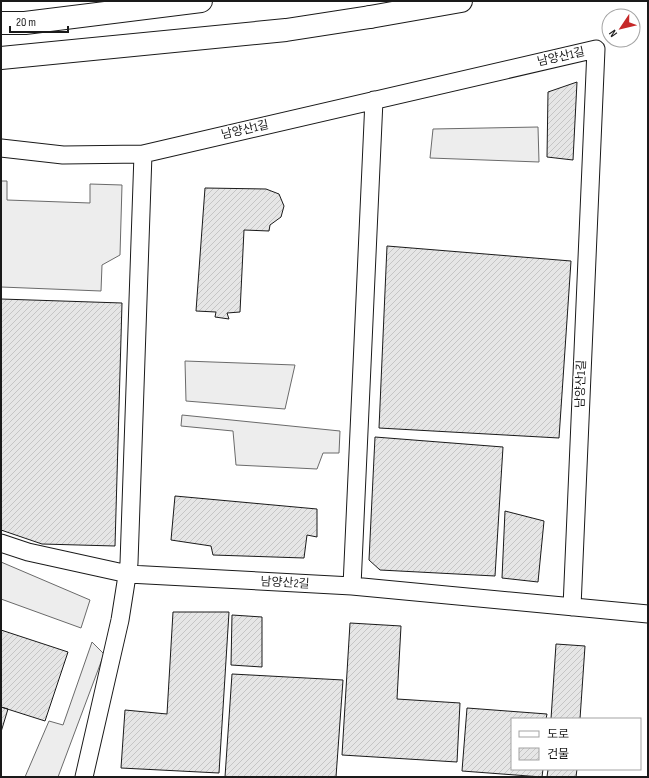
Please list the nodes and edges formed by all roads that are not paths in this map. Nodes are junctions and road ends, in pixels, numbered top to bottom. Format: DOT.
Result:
graph roads {
  1 [pos="201,1"];
  2 [pos="461,1"];
  3 [pos="1,23"];
  4 [pos="1,58"];
  5 [pos="374,100"];
  6 [pos="1,148"];
  7 [pos="143,154"];
  8 [pos="1,543"];
  9 [pos="128,574"];
  10 [pos="352,586"];
  11 [pos="572,607"];
  12 [pos="648,614"];
  13 [pos="84,777"];
  1 -- 3 [label="main road"];
  2 -- 4 [label="main road"];
  5 -- 7 [label="street, 남양산1길"];
  5 -- 10 [label="street"];
  5 -- 11 [label="street, 남양산1길"];
  6 -- 7 [label="street, 남양산1길"];
  7 -- 9 [label="street"];
  8 -- 9 [label="street, 남양산2길"];
  9 -- 10 [label="street, 남양산2길"];
  9 -- 13 [label="street"];
  10 -- 11 [label="street, 남양산2길"];
  11 -- 12 [label="street, 남양산2길"];
}
